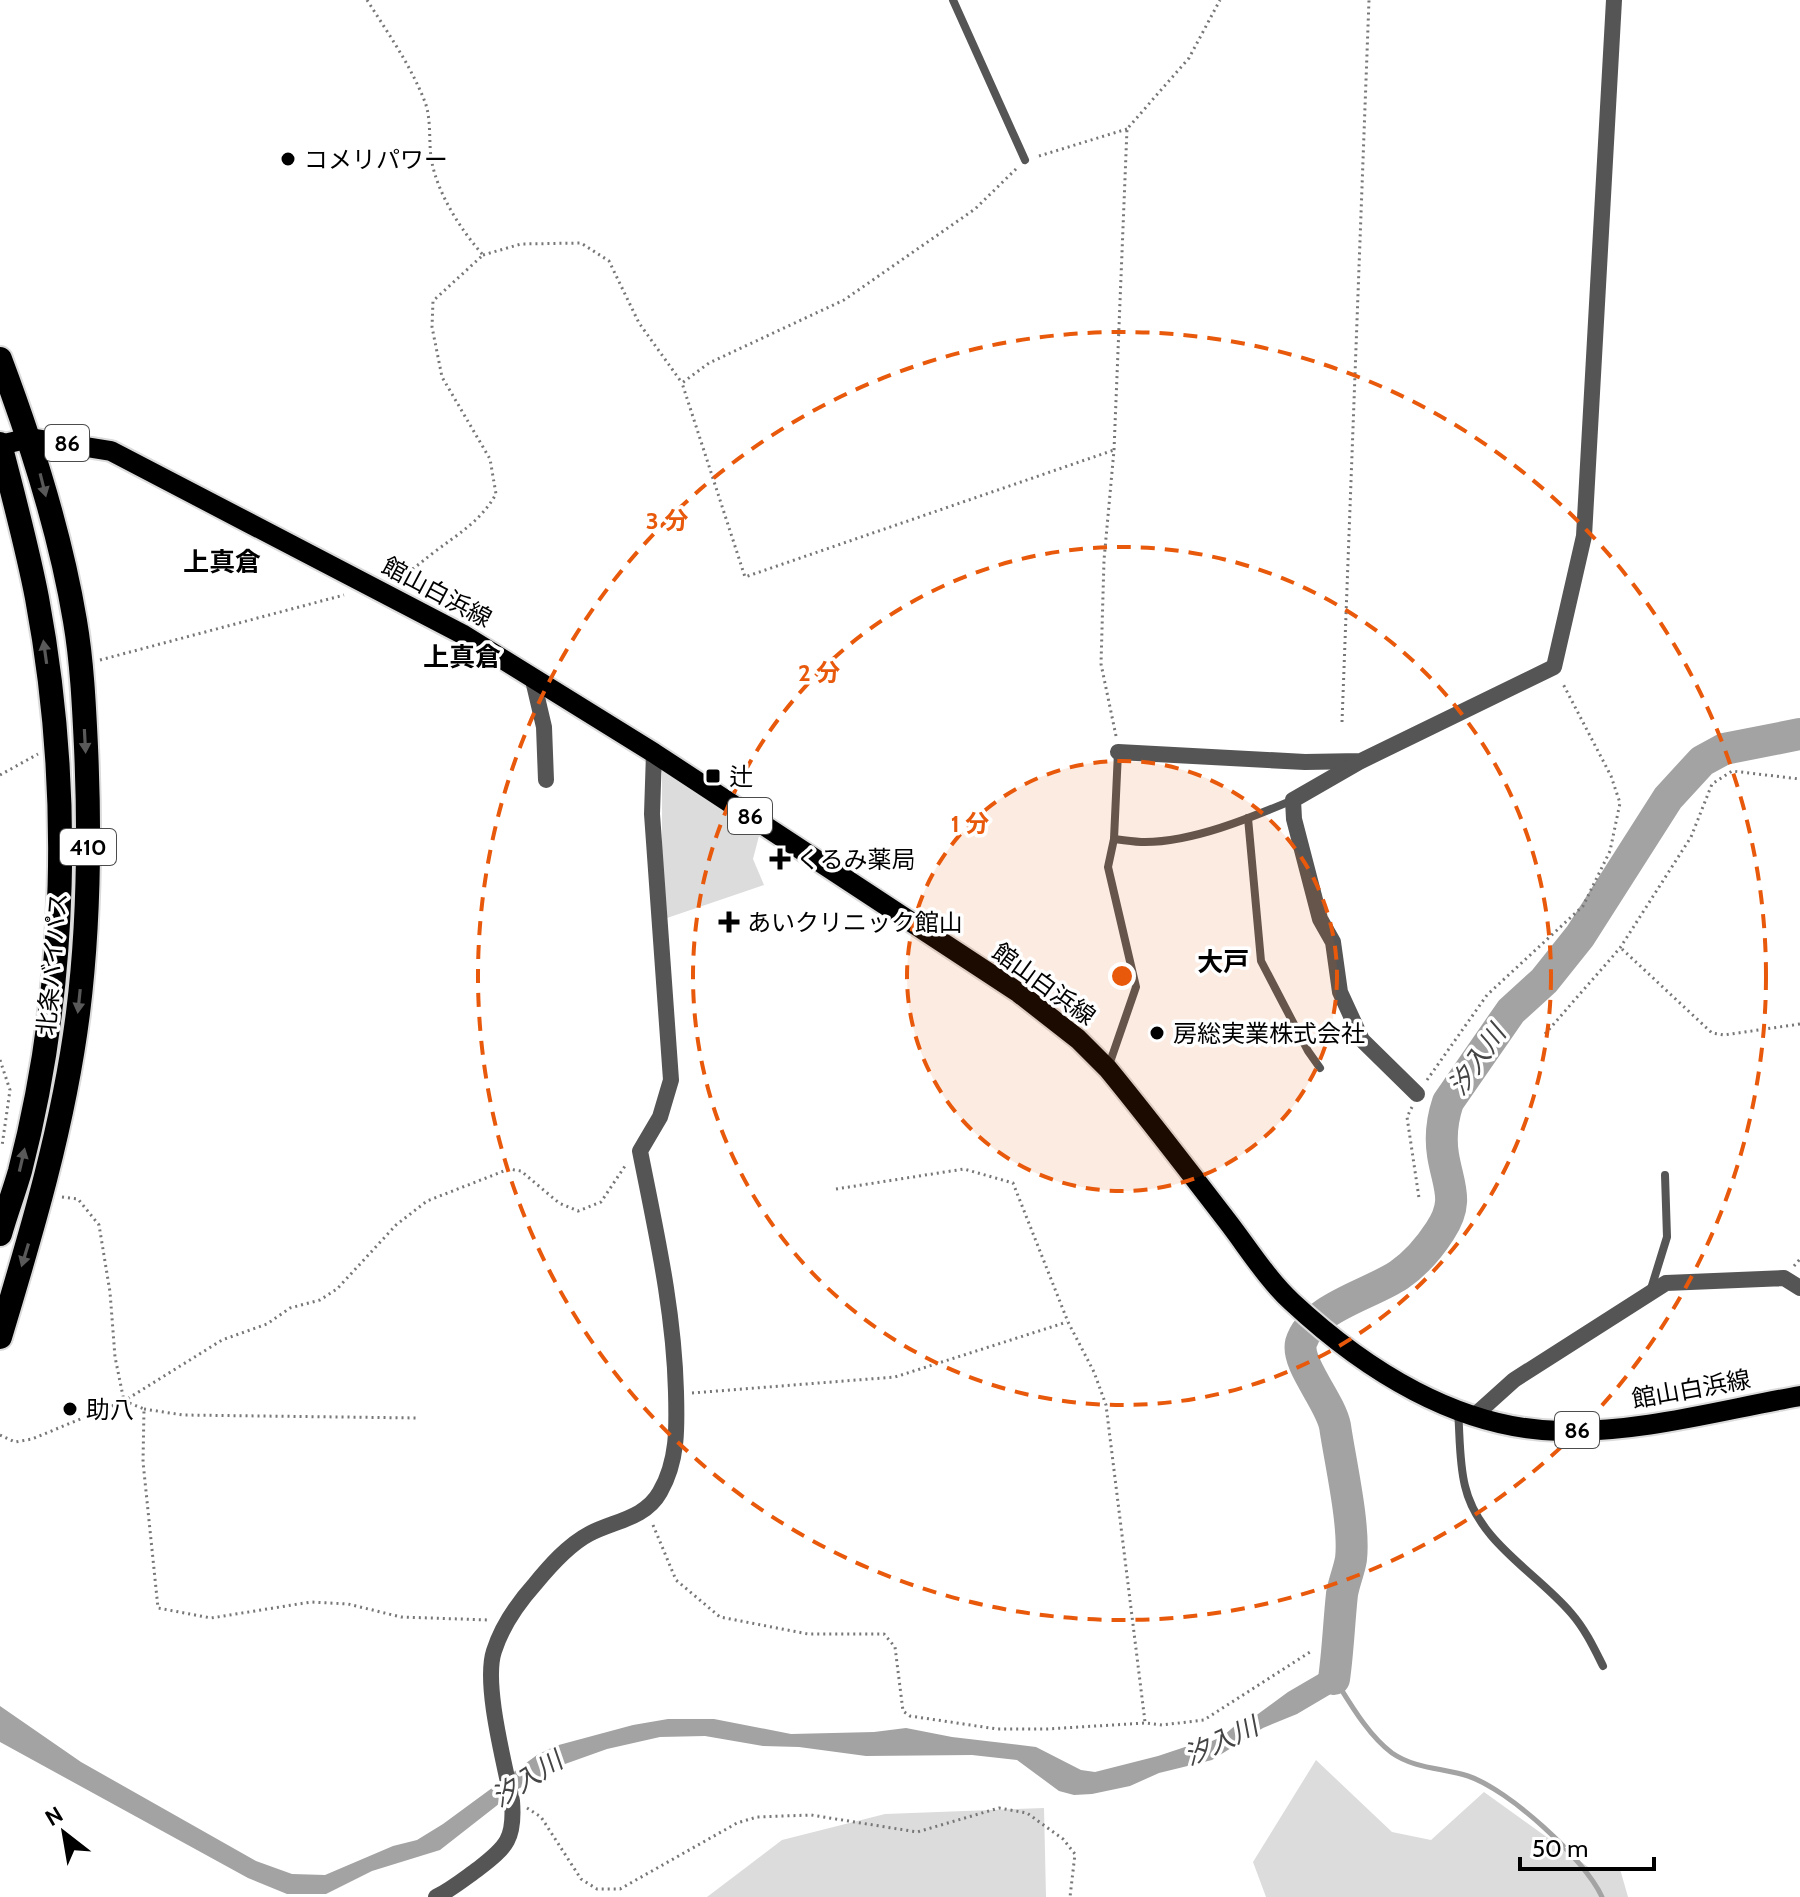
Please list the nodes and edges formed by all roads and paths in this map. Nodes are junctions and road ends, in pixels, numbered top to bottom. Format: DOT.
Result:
graph roads {
  1 [pos="367,0"];
  2 [pos="953,0"];
  3 [pos="1220,0"];
  4 [pos="1369,0"];
  5 [pos="1614,0"];
  6 [pos="1127,129"];
  7 [pos="1025,160"];
  8 [pos="483,255"];
  9 [pos="0,359"];
  10 [pos="682,383"];
  11 [pos="30,438"];
  12 [pos="0,444"];
  13 [pos="1114,450"];
  14 [pos="375,587"];
  15 [pos="80,665"];
  16 [pos="1554,667"];
  17 [pos="532,676"];
  18 [pos="1342,722"];
  19 [pos="55,744"];
  20 [pos="1118,752"];
  21 [pos="654,753"];
  22 [pos="1361,761"];
  23 [pos="0,775"];
  24 [pos="1800,779"];
  25 [pos="546,780"];
  26 [pos="1293,800"];
  27 [pos="1248,818"];
  28 [pos="1114,839"];
  29 [pos="1620,948"];
  30 [pos="1800,1024"];
  31 [pos="1545,1034"];
  32 [pos="0,1060"];
  33 [pos="1320,1068"];
  34 [pos="1108,1069"];
  35 [pos="1417,1094"];
  36 [pos="640,1151"];
  37 [pos="0,1156"];
  38 [pos="1665,1175"];
  39 [pos="836,1189"];
  40 [pos="43,1194"];
  41 [pos="1419,1198"];
  42 [pos="0,1234"];
  43 [pos="1800,1288"];
  44 [pos="1650,1292"];
  45 [pos="1068,1322"];
  46 [pos="0,1337"];
  47 [pos="676,1395"];
  48 [pos="1800,1396"];
  49 [pos="124,1401"];
  50 [pos="144,1409"];
  51 [pos="1466,1413"];
  52 [pos="419,1418"];
  53 [pos="0,1435"];
  54 [pos="645,1511"];
  55 [pos="508,1620"];
  56 [pos="1310,1652"];
  57 [pos="1603,1666"];
  58 [pos="1145,1723"];
  59 [pos="512,1804"];
  60 [pos="436,1897"];
  61 [pos="1070,1897"];
  1 -- 8 [label="path"];
  2 -- 7 [label="lane"];
  3 -- 6 [label="path"];
  4 -- 18 [label="path"];
  5 -- 16 [label="street"];
  6 -- 7 [label="path"];
  6 -- 13 [label="path"];
  7 -- 10 [label="path"];
  8 -- 10 [label="path"];
  8 -- 14 [label="path"];
  9 -- 11 [label="highway, 北条バイパス / 410"];
  10 -- 13 [label="path"];
  11 -- 12 [label="main road, 館山白浜線 / 86"];
  11 -- 14 [label="main road, 館山白浜線 / 86"];
  11 -- 15 [label="highway, 北条バイパス / 410, one-way"];
  19 -- 12 [label="highway, 北条バイパス / 410, one-way"];
  13 -- 20 [label="path"];
  14 -- 15 [label="path"];
  14 -- 17 [label="main road, 館山白浜線 / 86"];
  15 -- 40 [label="highway, 北条バイパス / 410, one-way"];
  16 -- 22 [label="street"];
  16 -- 35 [label="path"];
  17 -- 21 [label="main road, 館山白浜線 / 86"];
  17 -- 25 [label="street"];
  19 -- 23 [label="path"];
  42 -- 19 [label="highway, 北条バイパス / 410, one-way"];
  20 -- 22 [label="street"];
  20 -- 28 [label="lane"];
  21 -- 34 [label="main road, 館山白浜線 / 86"];
  21 -- 36 [label="street"];
  22 -- 26 [label="street"];
  24 -- 29 [label="path"];
  26 -- 27 [label="lane"];
  26 -- 35 [label="street"];
  27 -- 28 [label="lane"];
  27 -- 33 [label="lane"];
  28 -- 34 [label="lane"];
  29 -- 30 [label="path"];
  29 -- 31 [label="path"];
  32 -- 37 [label="path"];
  34 -- 51 [label="main road, 館山白浜線 / 86"];
  35 -- 41 [label="path"];
  36 -- 47 [label="street"];
  36 -- 49 [label="path"];
  38 -- 44 [label="lane"];
  39 -- 45 [label="path"];
  40 -- 46 [label="highway, 北条バイパス / 410, one-way"];
  40 -- 49 [label="path"];
  43 -- 44 [label="street"];
  44 -- 51 [label="street"];
  45 -- 47 [label="path"];
  45 -- 58 [label="path"];
  47 -- 54 [label="street"];
  48 -- 51 [label="main road, 館山白浜線 / 86"];
  49 -- 50 [label="path"];
  49 -- 53 [label="path"];
  50 -- 52 [label="path"];
  50 -- 55 [label="path"];
  51 -- 57 [label="lane"];
  54 -- 55 [label="street"];
  54 -- 58 [label="path"];
  55 -- 59 [label="street"];
  56 -- 58 [label="path"];
  59 -- 60 [label="street"];
  59 -- 61 [label="path"];
}
